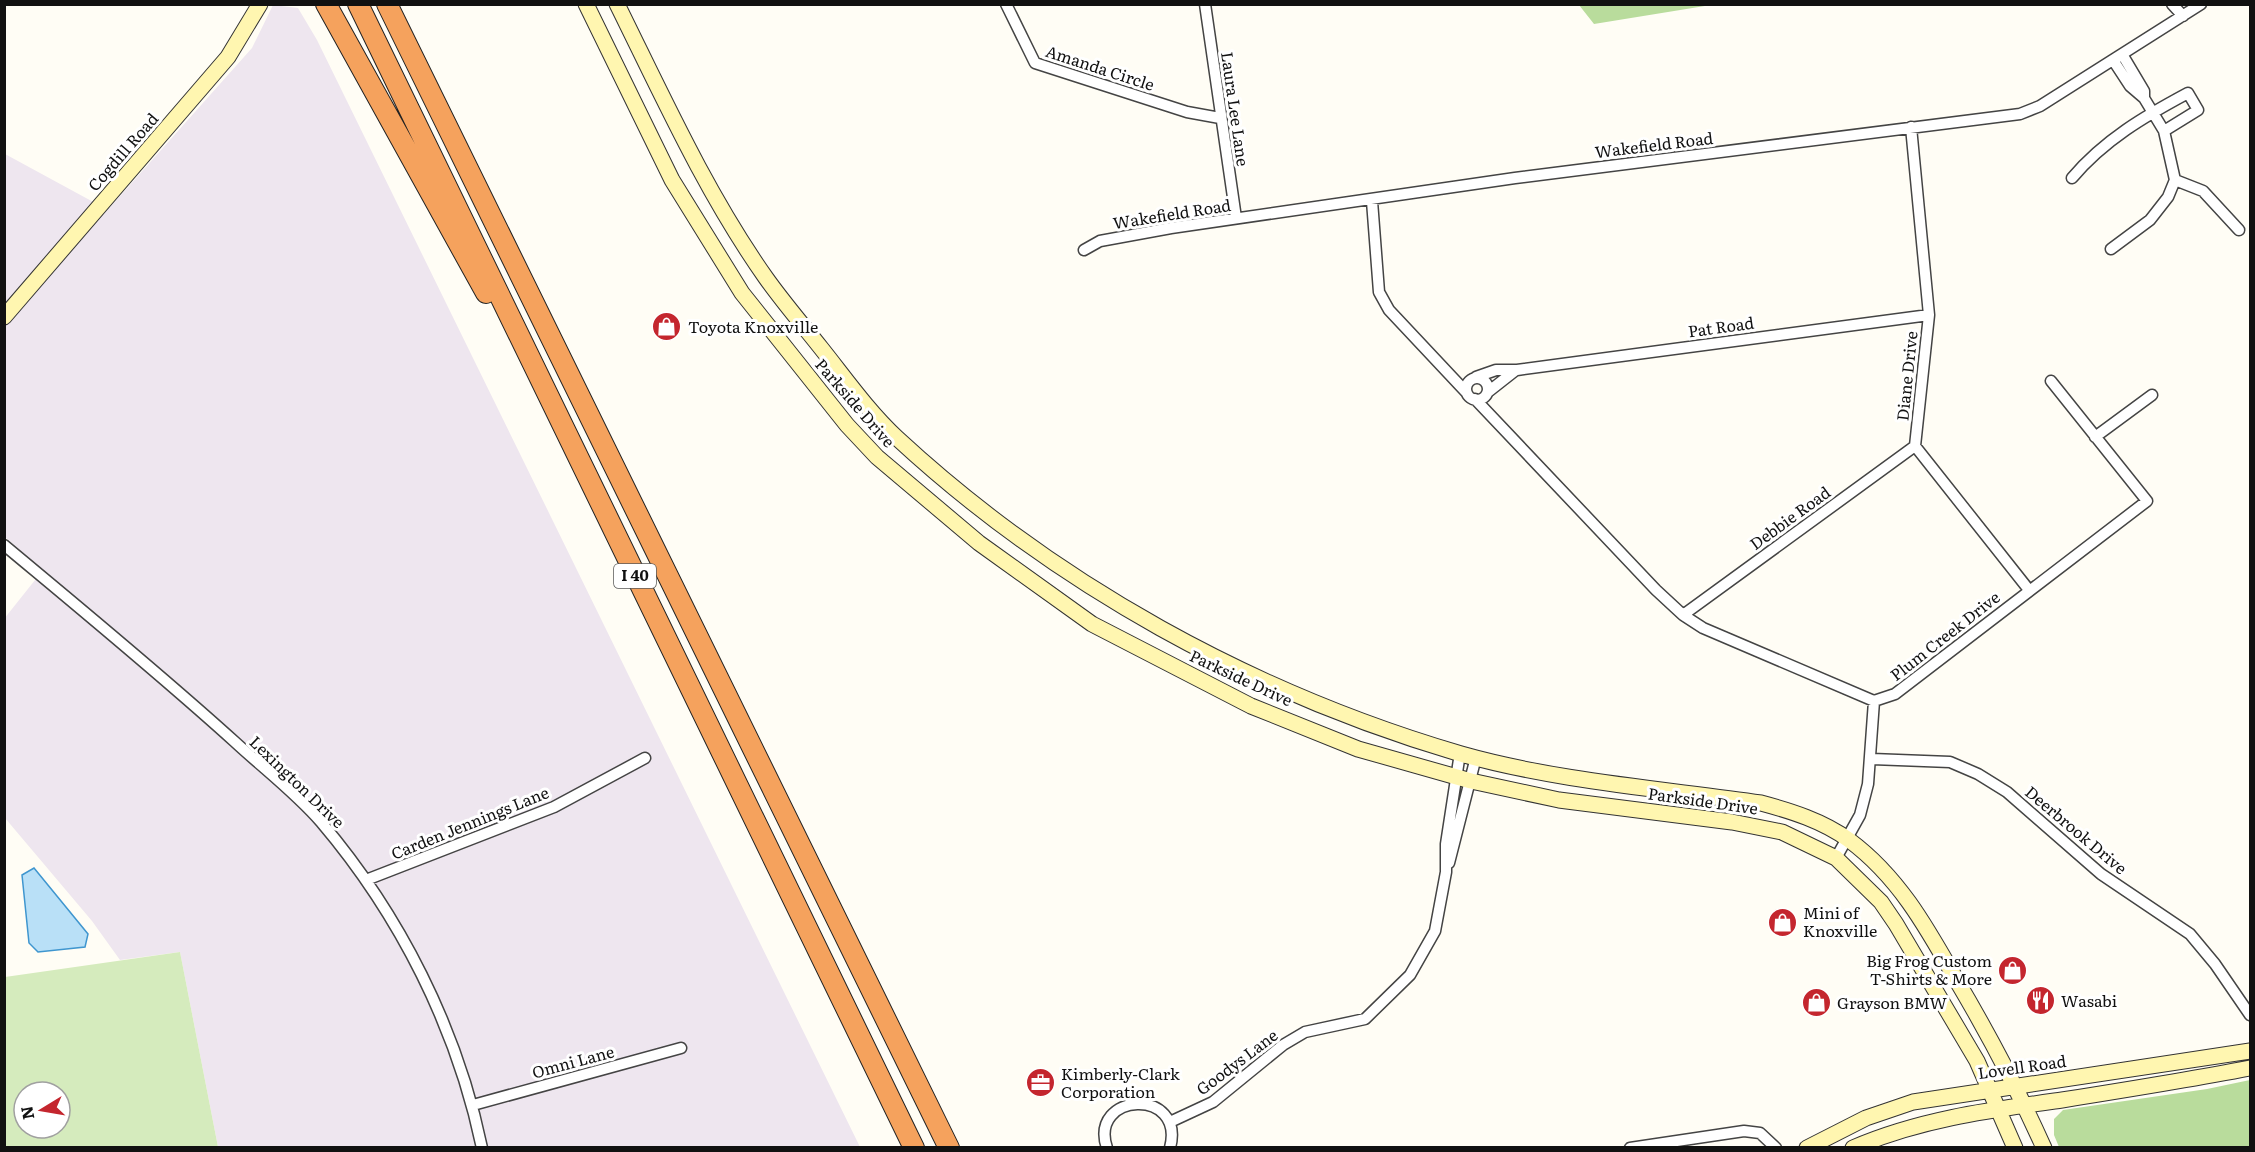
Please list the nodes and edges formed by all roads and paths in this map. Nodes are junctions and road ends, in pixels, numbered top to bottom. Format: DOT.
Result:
graph roads {
  1 [pos="261,4"];
  2 [pos="326,4"];
  3 [pos="358,4"];
  4 [pos="387,4"];
  5 [pos="586,4"];
  6 [pos="617,4"];
  7 [pos="1006,4"];
  8 [pos="1205,4"];
  9 [pos="2172,4"];
  10 [pos="2201,4"];
  11 [pos="2183,16"];
  12 [pos="2118,57"];
  13 [pos="2153,112"];
  14 [pos="1220,118"];
  15 [pos="1911,127"];
  16 [pos="2164,131"];
  17 [pos="2072,178"];
  18 [pos="2175,180"];
  19 [pos="1372,201"];
  20 [pos="1236,218"];
  21 [pos="2239,230"];
  22 [pos="2111,249"];
  23 [pos="1084,250"];
  24 [pos="1929,315"];
  25 [pos="4,317"];
  26 [pos="1517,370"];
  27 [pos="1449,371"];
  28 [pos="1474,378"];
  29 [pos="2051,381"];
  30 [pos="1487,394"];
  31 [pos="2152,395"];
  32 [pos="1471,396"];
  33 [pos="1498,421"];
  34 [pos="2095,437"];
  35 [pos="1915,446"];
  36 [pos="588,479"];
  37 [pos="4,545"];
  38 [pos="2029,590"];
  39 [pos="1683,615"];
  40 [pos="1874,701"];
  41 [pos="1460,753"];
  42 [pos="1476,757"];
  43 [pos="645,758"];
  44 [pos="1872,759"];
  45 [pos="1463,778"];
  46 [pos="1847,839"];
  47 [pos="1836,858"];
  48 [pos="366,880"];
  49 [pos="1920,916"];
  50 [pos="1903,936"];
  51 [pos="2250,1015"];
  52 [pos="681,1048"];
  53 [pos="2250,1051"];
  54 [pos="2250,1068"];
  55 [pos="2017,1087"];
  56 [pos="1990,1090"];
  57 [pos="473,1105"];
  58 [pos="2025,1105"];
  59 [pos="1998,1109"];
  60 [pos="1170,1122"];
  61 [pos="948,1145"];
  62 [pos="482,1148"];
  63 [pos="914,1148"];
  64 [pos="1107,1148"];
  65 [pos="1170,1148"];
  66 [pos="1630,1148"];
  67 [pos="1776,1148"];
  68 [pos="1807,1148"];
  69 [pos="1853,1148"];
  70 [pos="2015,1148"];
  71 [pos="2043,1148"];
  1 -- 25 [label="street, Cogdill Road"];
  2 -- 36 [label="highway"];
  3 -- 36 [label="highway, I 40"];
  4 -- 61 [label="highway, I 40"];
  5 -- 45 [label="street, Parkside Drive"];
  6 -- 41 [label="street, Parkside Drive"];
  7 -- 14 [label="street, Amanda Circle"];
  8 -- 14 [label="street, Laura Lee Lane"];
  9 -- 11 [label="street"];
  10 -- 11 [label="street, Wakefield Road"];
  11 -- 12 [label="street, Wakefield Road"];
  12 -- 13 [label="street"];
  12 -- 15 [label="street, Wakefield Road"];
  13 -- 16 [label="street"];
  13 -- 16 [label="street"];
  13 -- 17 [label="street"];
  14 -- 20 [label="street, Laura Lee Lane"];
  15 -- 19 [label="street, Wakefield Road"];
  15 -- 24 [label="street, Diane Drive"];
  16 -- 18 [label="street"];
  18 -- 21 [label="street"];
  18 -- 22 [label="street"];
  19 -- 20 [label="street, Wakefield Road"];
  19 -- 27 [label="street"];
  20 -- 23 [label="street, Wakefield Road"];
  24 -- 26 [label="street, Pat Road"];
  24 -- 35 [label="street, Diane Drive"];
  26 -- 28 [label="street, Pat Road"];
  26 -- 30 [label="street, Pat Road"];
  27 -- 28 [label="street"];
  27 -- 32 [label="street"];
  28 -- 30 [label="street"];
  28 -- 32 [label="street"];
  29 -- 34 [label="street, Plum Creek Drive"];
  30 -- 32 [label="street"];
  30 -- 33 [label="street"];
  31 -- 34 [label="street"];
  32 -- 33 [label="street"];
  33 -- 39 [label="street"];
  34 -- 38 [label="street, Plum Creek Drive"];
  35 -- 38 [label="street, Diane Drive"];
  35 -- 39 [label="street, Debbie Road"];
  36 -- 63 [label="highway, I 40"];
  37 -- 48 [label="street, Lexington Drive"];
  38 -- 40 [label="street, Plum Creek Drive"];
  39 -- 40 [label="street"];
  40 -- 44 [label="street"];
  41 -- 42 [label="street, Parkside Drive"];
  41 -- 45 [label="street, Goodys Lane"];
  42 -- 45 [label="street, Goodys Lane"];
  42 -- 46 [label="street, Parkside Drive"];
  43 -- 48 [label="street, Carden Jennings Lane"];
  44 -- 46 [label="street"];
  44 -- 51 [label="street, Deerbrook Drive"];
  45 -- 47 [label="street, Parkside Drive"];
  45 -- 60 [label="street, Goodys Lane"];
  46 -- 47 [label="street"];
  46 -- 49 [label="street, Parkside Drive"];
  47 -- 50 [label="street, Parkside Drive"];
  48 -- 57 [label="street, Lexington Drive"];
  49 -- 50 [label="street"];
  49 -- 55 [label="street, Parkside Drive"];
  50 -- 56 [label="street, Parkside Drive"];
  52 -- 57 [label="street, Omni Lane"];
  53 -- 55 [label="street, Lovell Road"];
  54 -- 58 [label="street"];
  55 -- 56 [label="street, Lovell Road"];
  55 -- 58 [label="street, Parkside Drive"];
  56 -- 59 [label="street, Parkside Drive"];
  56 -- 68 [label="street, Lovell Road"];
  57 -- 62 [label="street, Lexington Drive"];
  58 -- 59 [label="street"];
  58 -- 71 [label="street, Parkside Drive"];
  59 -- 69 [label="street"];
  59 -- 70 [label="street, Parkside Drive"];
  60 -- 64 [label="street"];
  60 -- 65 [label="street"];
  66 -- 67 [label="street"];
}
